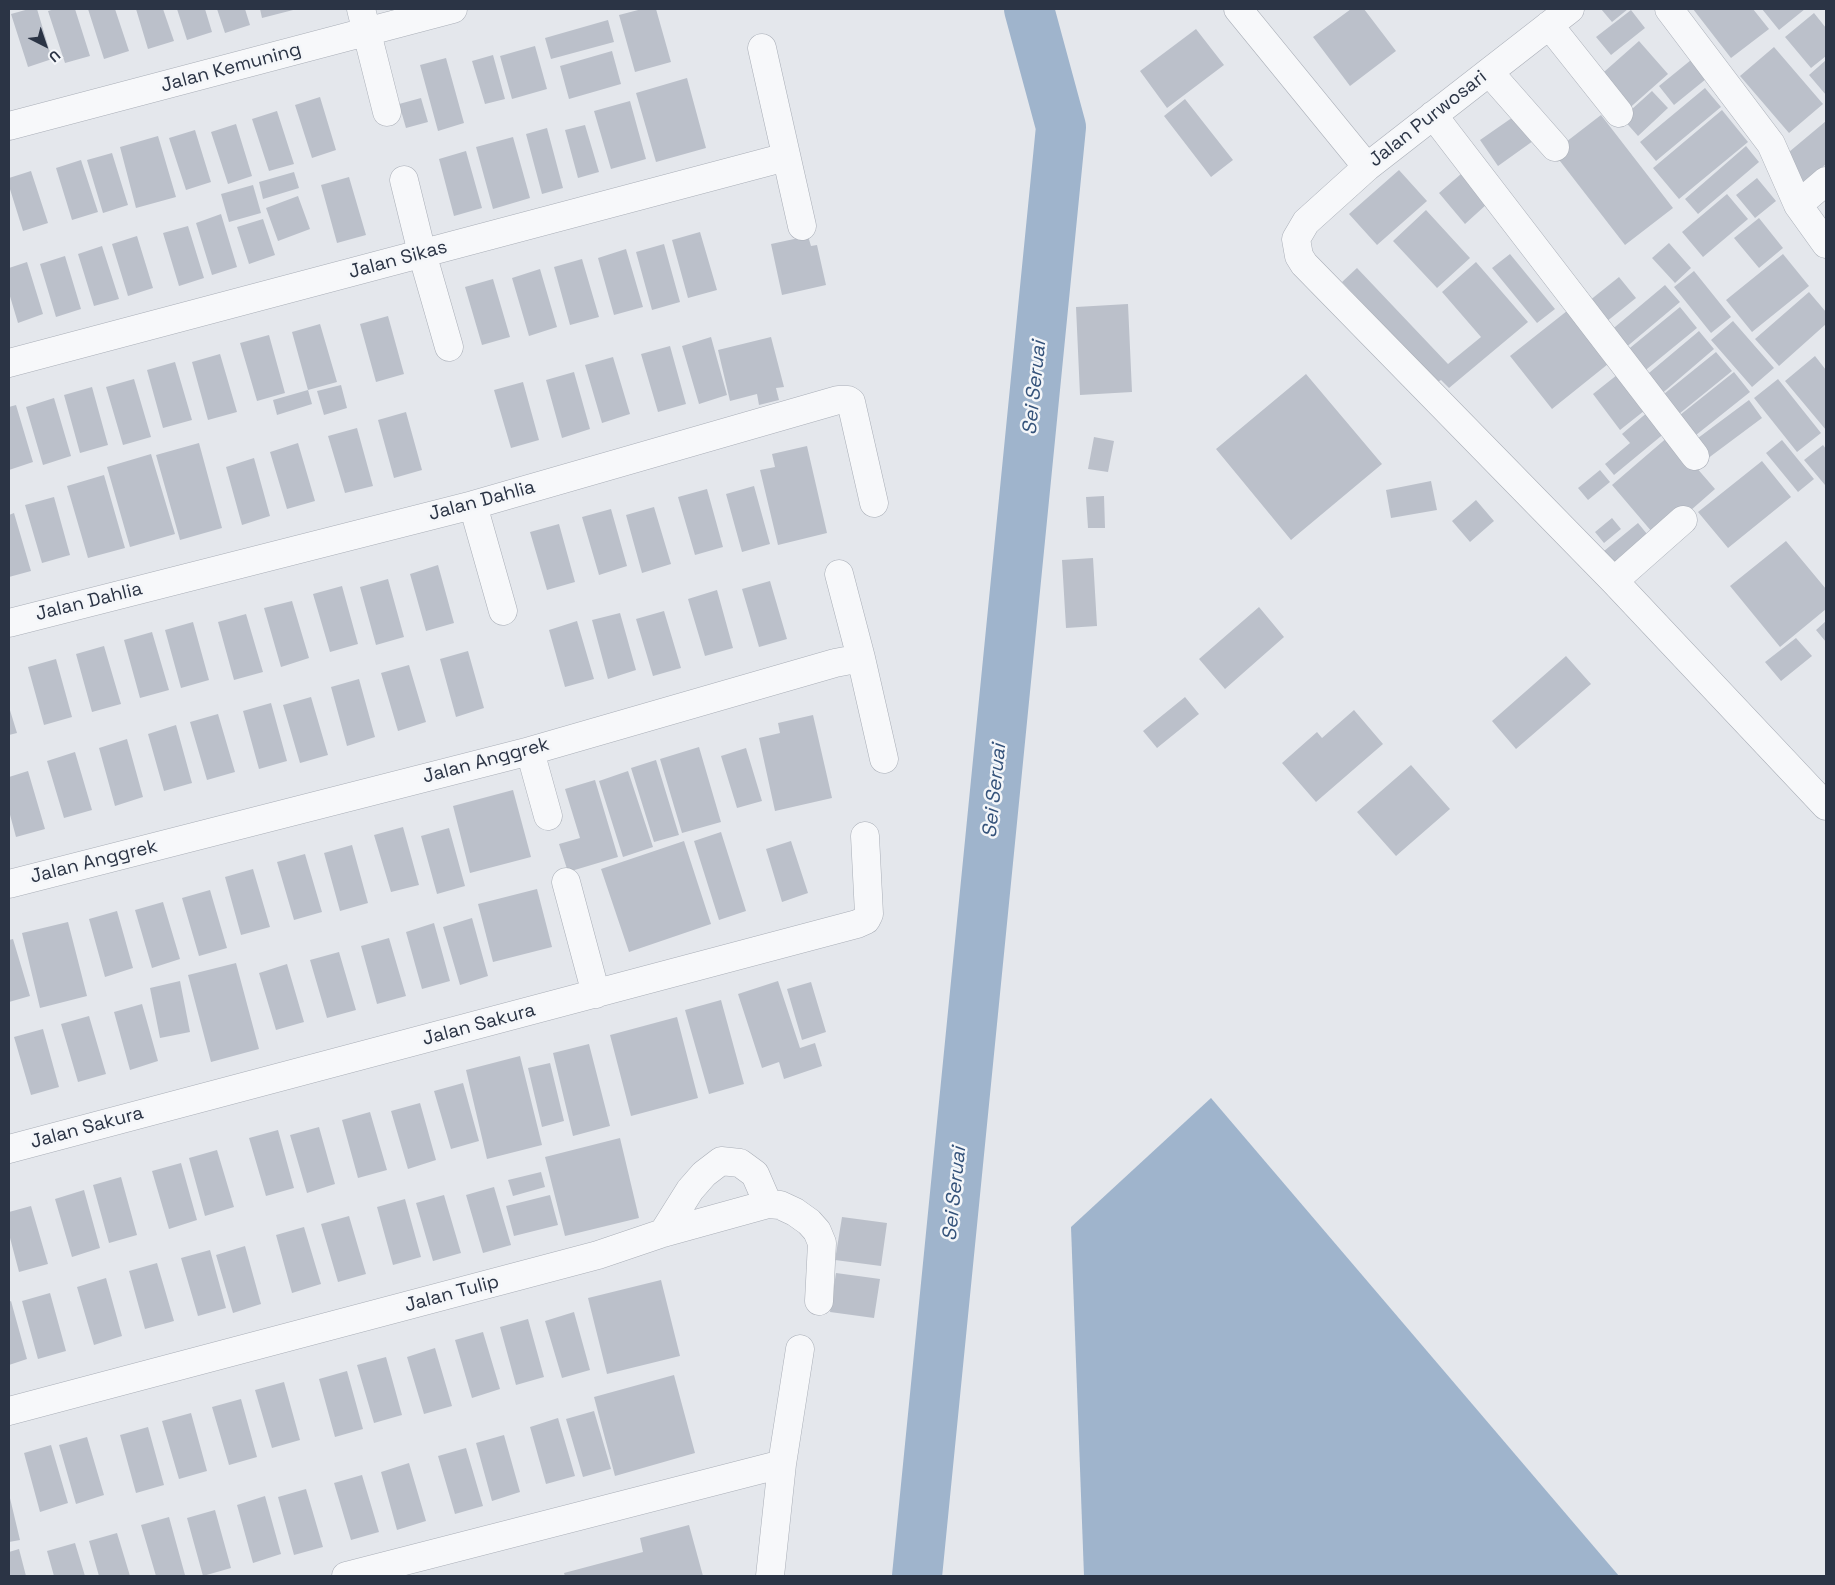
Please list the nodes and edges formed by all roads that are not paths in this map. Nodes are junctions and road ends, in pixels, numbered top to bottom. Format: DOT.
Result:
graph roads {
  1 [pos="454,9"];
  2 [pos="1238,9"];
  3 [pos="1570,9"];
  4 [pos="1669,9"];
  5 [pos="364,21"];
  6 [pos="1549,25"];
  7 [pos="762,48"];
  8 [pos="1489,72"];
  9 [pos="387,112"];
  10 [pos="1619,113"];
  11 [pos="1433,115"];
  12 [pos="9,126"];
  13 [pos="1555,147"];
  14 [pos="786,157"];
  15 [pos="1367,167"];
  16 [pos="404,180"];
  17 [pos="1826,181"];
  18 [pos="1798,205"];
  19 [pos="802,226"];
  20 [pos="1826,244"];
  21 [pos="422,253"];
  22 [pos="449,347"];
  23 [pos="9,363"];
  24 [pos="1696,456"];
  25 [pos="874,504"];
  26 [pos="473,505"];
  27 [pos="1683,520"];
  28 [pos="839,574"];
  29 [pos="1614,580"];
  30 [pos="503,610"];
  31 [pos="9,623"];
  32 [pos="861,658"];
  33 [pos="530,751"];
  34 [pos="884,759"];
  35 [pos="1826,806"];
  36 [pos="548,816"];
  37 [pos="865,836"];
  38 [pos="566,882"];
  39 [pos="9,884"];
  40 [pos="596,994"];
  41 [pos="9,1149"];
  42 [pos="768,1204"];
  43 [pos="663,1233"];
  44 [pos="819,1301"];
  45 [pos="800,1349"];
  46 [pos="9,1411"];
  47 [pos="782,1464"];
  48 [pos="346,1576"];
  49 [pos="770,1576"];
  1 -- 5 [label="street, Jalan Kemuning"];
  2 -- 15 [label="street"];
  3 -- 6 [label="street, Jalan Purwosari"];
  4 -- 18 [label="street"];
  5 -- 9 [label="street"];
  5 -- 12 [label="street, Jalan Kemuning"];
  6 -- 8 [label="street, Jalan Purwosari"];
  6 -- 10 [label="street"];
  7 -- 14 [label="street"];
  8 -- 11 [label="street, Jalan Purwosari"];
  8 -- 13 [label="street"];
  11 -- 15 [label="street, Jalan Purwosari"];
  11 -- 24 [label="street"];
  14 -- 19 [label="street"];
  14 -- 21 [label="street, Jalan Sikas"];
  15 -- 29 [label="street, Jalan Purwosari"];
  16 -- 21 [label="street"];
  17 -- 18 [label="street"];
  18 -- 20 [label="street"];
  21 -- 22 [label="street"];
  21 -- 23 [label="street, Jalan Sikas"];
  25 -- 26 [label="street, Jalan Dahlia"];
  26 -- 30 [label="street"];
  26 -- 31 [label="street, Jalan Dahlia"];
  27 -- 29 [label="street"];
  28 -- 32 [label="street"];
  29 -- 35 [label="street"];
  32 -- 33 [label="street, Jalan Anggrek"];
  32 -- 34 [label="street"];
  33 -- 36 [label="street"];
  33 -- 39 [label="street, Jalan Anggrek"];
  37 -- 40 [label="street, Jalan Sakura"];
  38 -- 40 [label="street"];
  40 -- 41 [label="street, Jalan Sakura"];
  42 -- 43 [label="street, Jalan Tulip"];
  42 -- 43 [label="street"];
  42 -- 44 [label="street"];
  43 -- 46 [label="street, Jalan Tulip"];
  45 -- 47 [label="street"];
  47 -- 48 [label="street"];
  47 -- 49 [label="street"];
}
